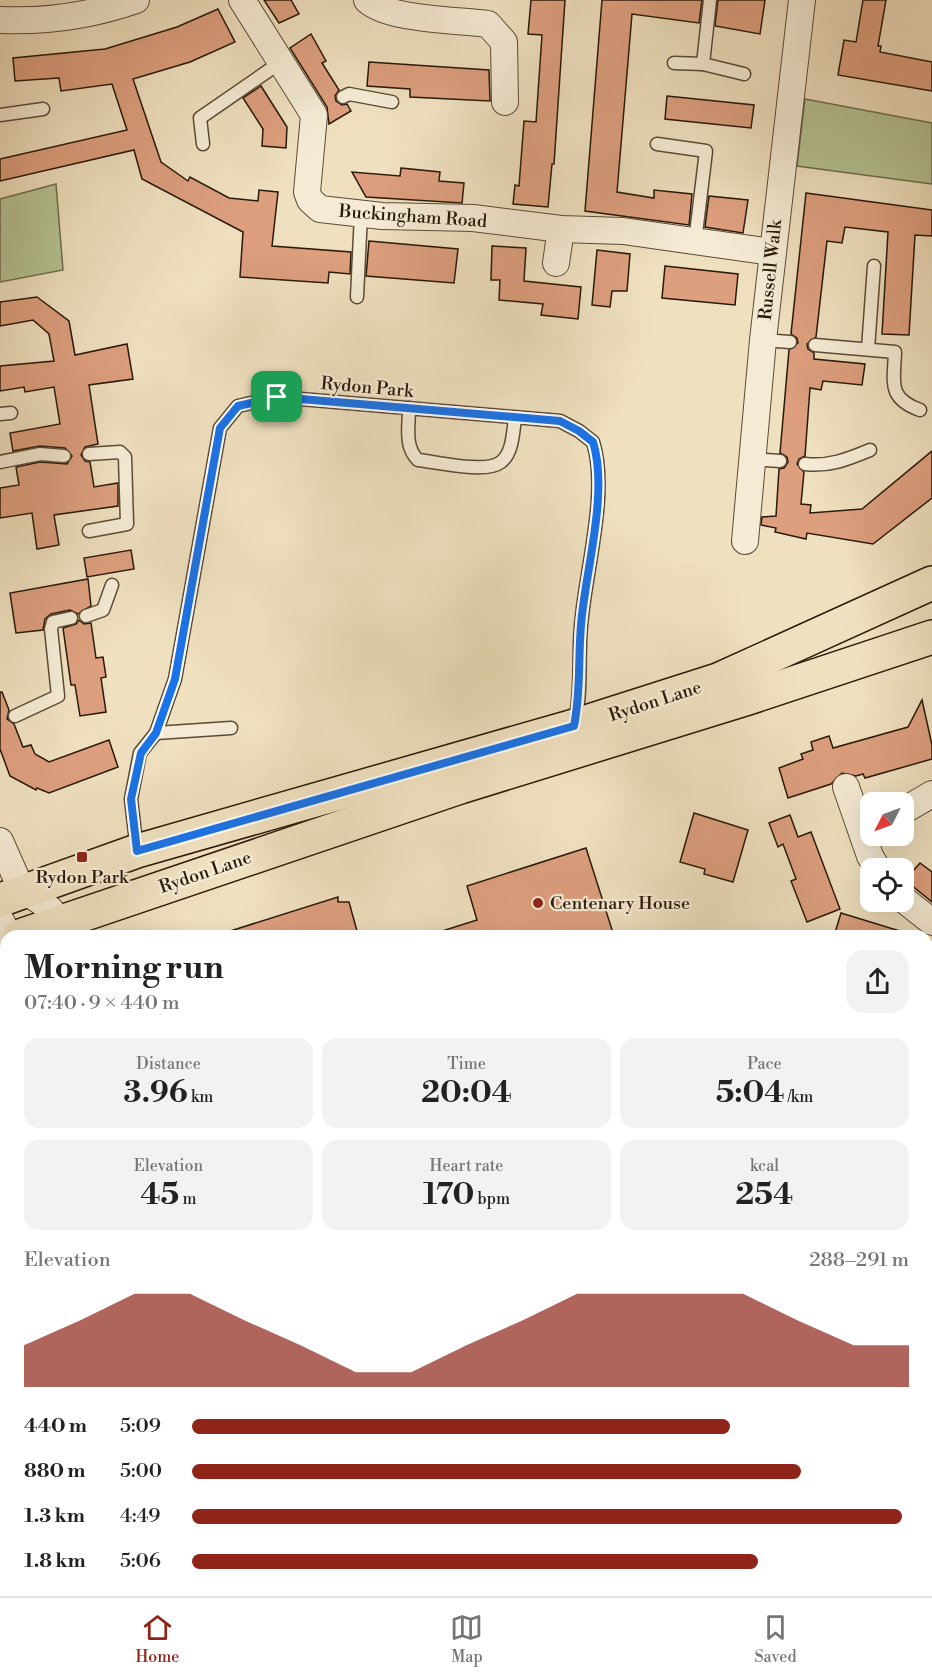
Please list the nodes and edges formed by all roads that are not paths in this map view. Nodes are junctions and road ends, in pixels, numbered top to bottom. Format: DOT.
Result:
graph roads {
  1 [pos="136,0"];
  2 [pos="242,0"];
  3 [pos="368,0"];
  4 [pos="710,0"];
  5 [pos="802,0"];
  6 [pos="0,20"];
  7 [pos="281,62"];
  8 [pos="674,63"];
  9 [pos="703,64"];
  10 [pos="744,74"];
  11 [pos="343,97"];
  12 [pos="392,102"];
  13 [pos="506,102"];
  14 [pos="42,110"];
  15 [pos="0,115"];
  16 [pos="202,144"];
  17 [pos="657,144"];
  18 [pos="361,213"];
  19 [pos="561,229"];
  20 [pos="695,242"];
  21 [pos="772,252"];
  22 [pos="556,263"];
  23 [pos="874,266"];
  24 [pos="357,297"];
  25 [pos="762,340"];
  26 [pos="790,342"];
  27 [pos="815,345"];
  28 [pos="868,349"];
  29 [pos="410,408"];
  30 [pos="920,410"];
  31 [pos="515,418"];
  32 [pos="870,450"];
  33 [pos="89,454"];
  34 [pos="64,456"];
  35 [pos="752,459"];
  36 [pos="780,461"];
  37 [pos="0,462"];
  38 [pos="804,464"];
  39 [pos="89,531"];
  40 [pos="745,541"];
  41 [pos="932,582"];
  42 [pos="112,585"];
  43 [pos="86,616"];
  44 [pos="71,618"];
  45 [pos="932,638"];
  46 [pos="15,716"];
  47 [pos="574,726"];
  48 [pos="231,728"];
  49 [pos="156,733"];
  50 [pos="846,787"];
  51 [pos="932,794"];
  52 [pos="914,805"];
  53 [pos="860,818"];
  54 [pos="0,841"];
  55 [pos="137,851"];
  56 [pos="11,896"];
  57 [pos="914,908"];
  58 [pos="932,922"];
  59 [pos="64,929"];
  1 -- 6 [label="street"];
  2 -- 7 [label="street, Buckingham Road"];
  3 -- 13 [label="street"];
  4 -- 9 [label="lane"];
  5 -- 21 [label="street, Russell Walk"];
  7 -- 16 [label="lane"];
  7 -- 18 [label="street, Buckingham Road"];
  8 -- 9 [label="lane"];
  9 -- 10 [label="lane"];
  11 -- 12 [label="lane"];
  14 -- 15 [label="lane"];
  17 -- 20 [label="lane"];
  18 -- 19 [label="street, Buckingham Road"];
  18 -- 24 [label="lane"];
  19 -- 20 [label="street, Buckingham Road"];
  19 -- 22 [label="street"];
  20 -- 21 [label="street, Buckingham Road"];
  21 -- 25 [label="street, Russell Walk"];
  23 -- 28 [label="lane"];
  25 -- 26 [label="lane"];
  25 -- 35 [label="street, Russell Walk"];
  27 -- 28 [label="lane"];
  28 -- 30 [label="lane"];
  29 -- 31 [label="lane, Rydon Park"];
  29 -- 31 [label="lane"];
  29 -- 49 [label="lane, Rydon Park"];
  31 -- 47 [label="lane, Rydon Park"];
  32 -- 38 [label="lane"];
  33 -- 39 [label="lane"];
  34 -- 37 [label="lane"];
  35 -- 36 [label="lane"];
  35 -- 40 [label="street, Russell Walk"];
  41 -- 47 [label="main road, Rydon Lane"];
  42 -- 43 [label="lane"];
  44 -- 46 [label="lane"];
  45 -- 59 [label="main road, Rydon Lane"];
  47 -- 55 [label="main road, Rydon Lane"];
  48 -- 49 [label="lane"];
  49 -- 55 [label="lane, Rydon Park"];
  50 -- 53 [label="street"];
  51 -- 52 [label="street"];
  54 -- 56 [label="street"];
  55 -- 56 [label="main road, Rydon Lane"];
  56 -- 59 [label="street"];
  57 -- 58 [label="street"];
}
